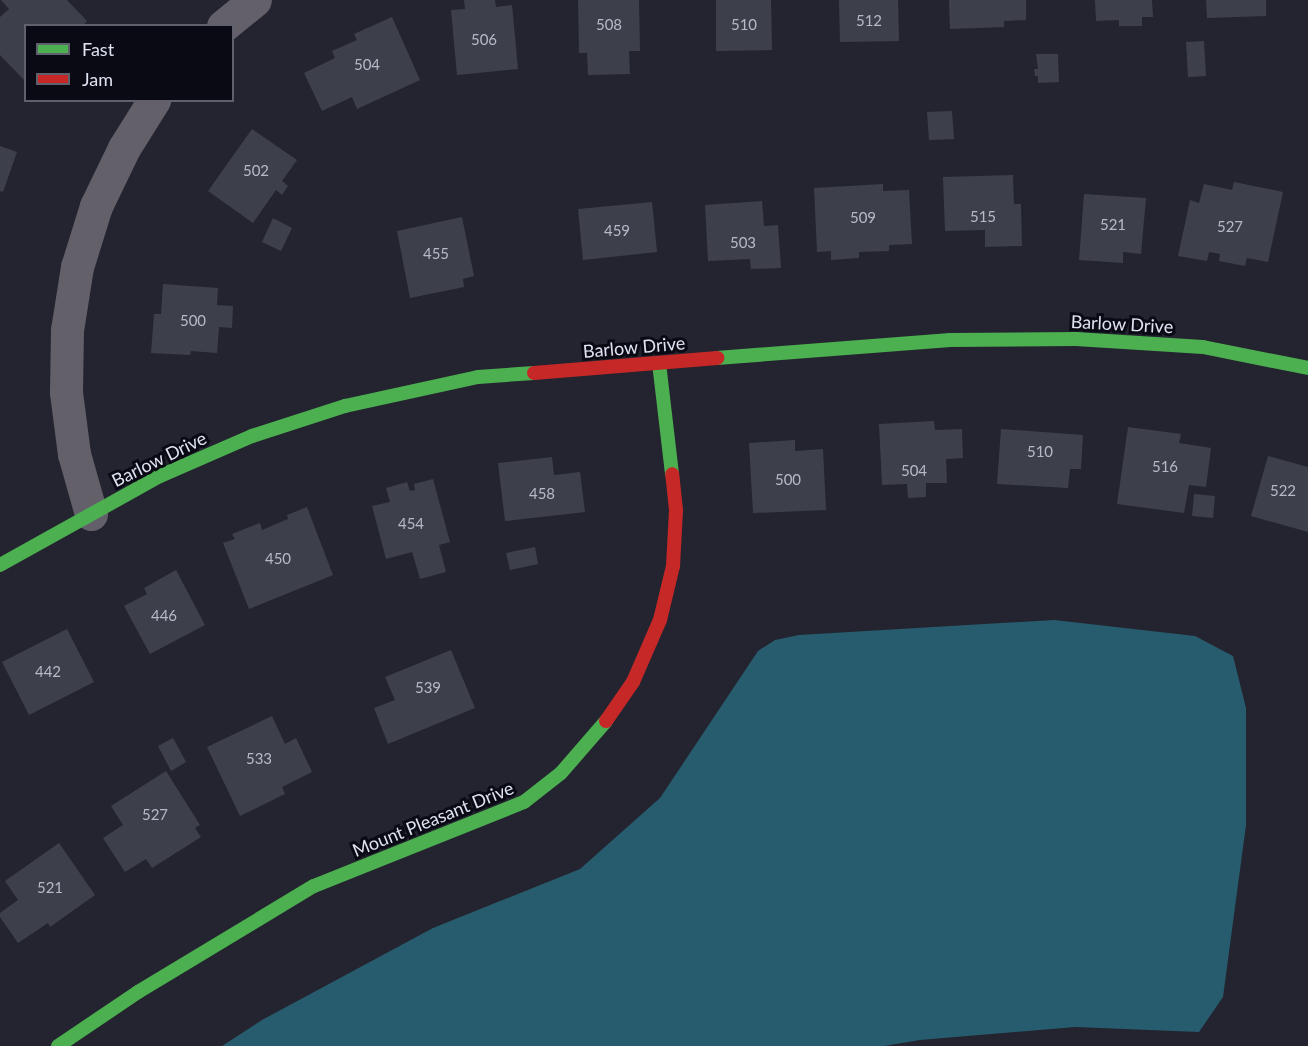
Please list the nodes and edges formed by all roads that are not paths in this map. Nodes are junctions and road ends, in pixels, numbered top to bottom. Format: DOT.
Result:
graph roads {
  1 [pos="255,0"];
  2 [pos="225,24"];
  3 [pos="153,102"];
  4 [pos="658,363"];
  5 [pos="1308,368"];
  6 [pos="91,514"];
  7 [pos="0,565"];
  8 [pos="58,1046"];
  1 -- 2 [label="street"];
  3 -- 6 [label="street"];
  4 -- 5 [label="street, Barlow Drive"];
  4 -- 6 [label="street, Barlow Drive"];
  4 -- 8 [label="street, Mount Pleasant Drive"];
  6 -- 7 [label="street, Barlow Drive"];
}
